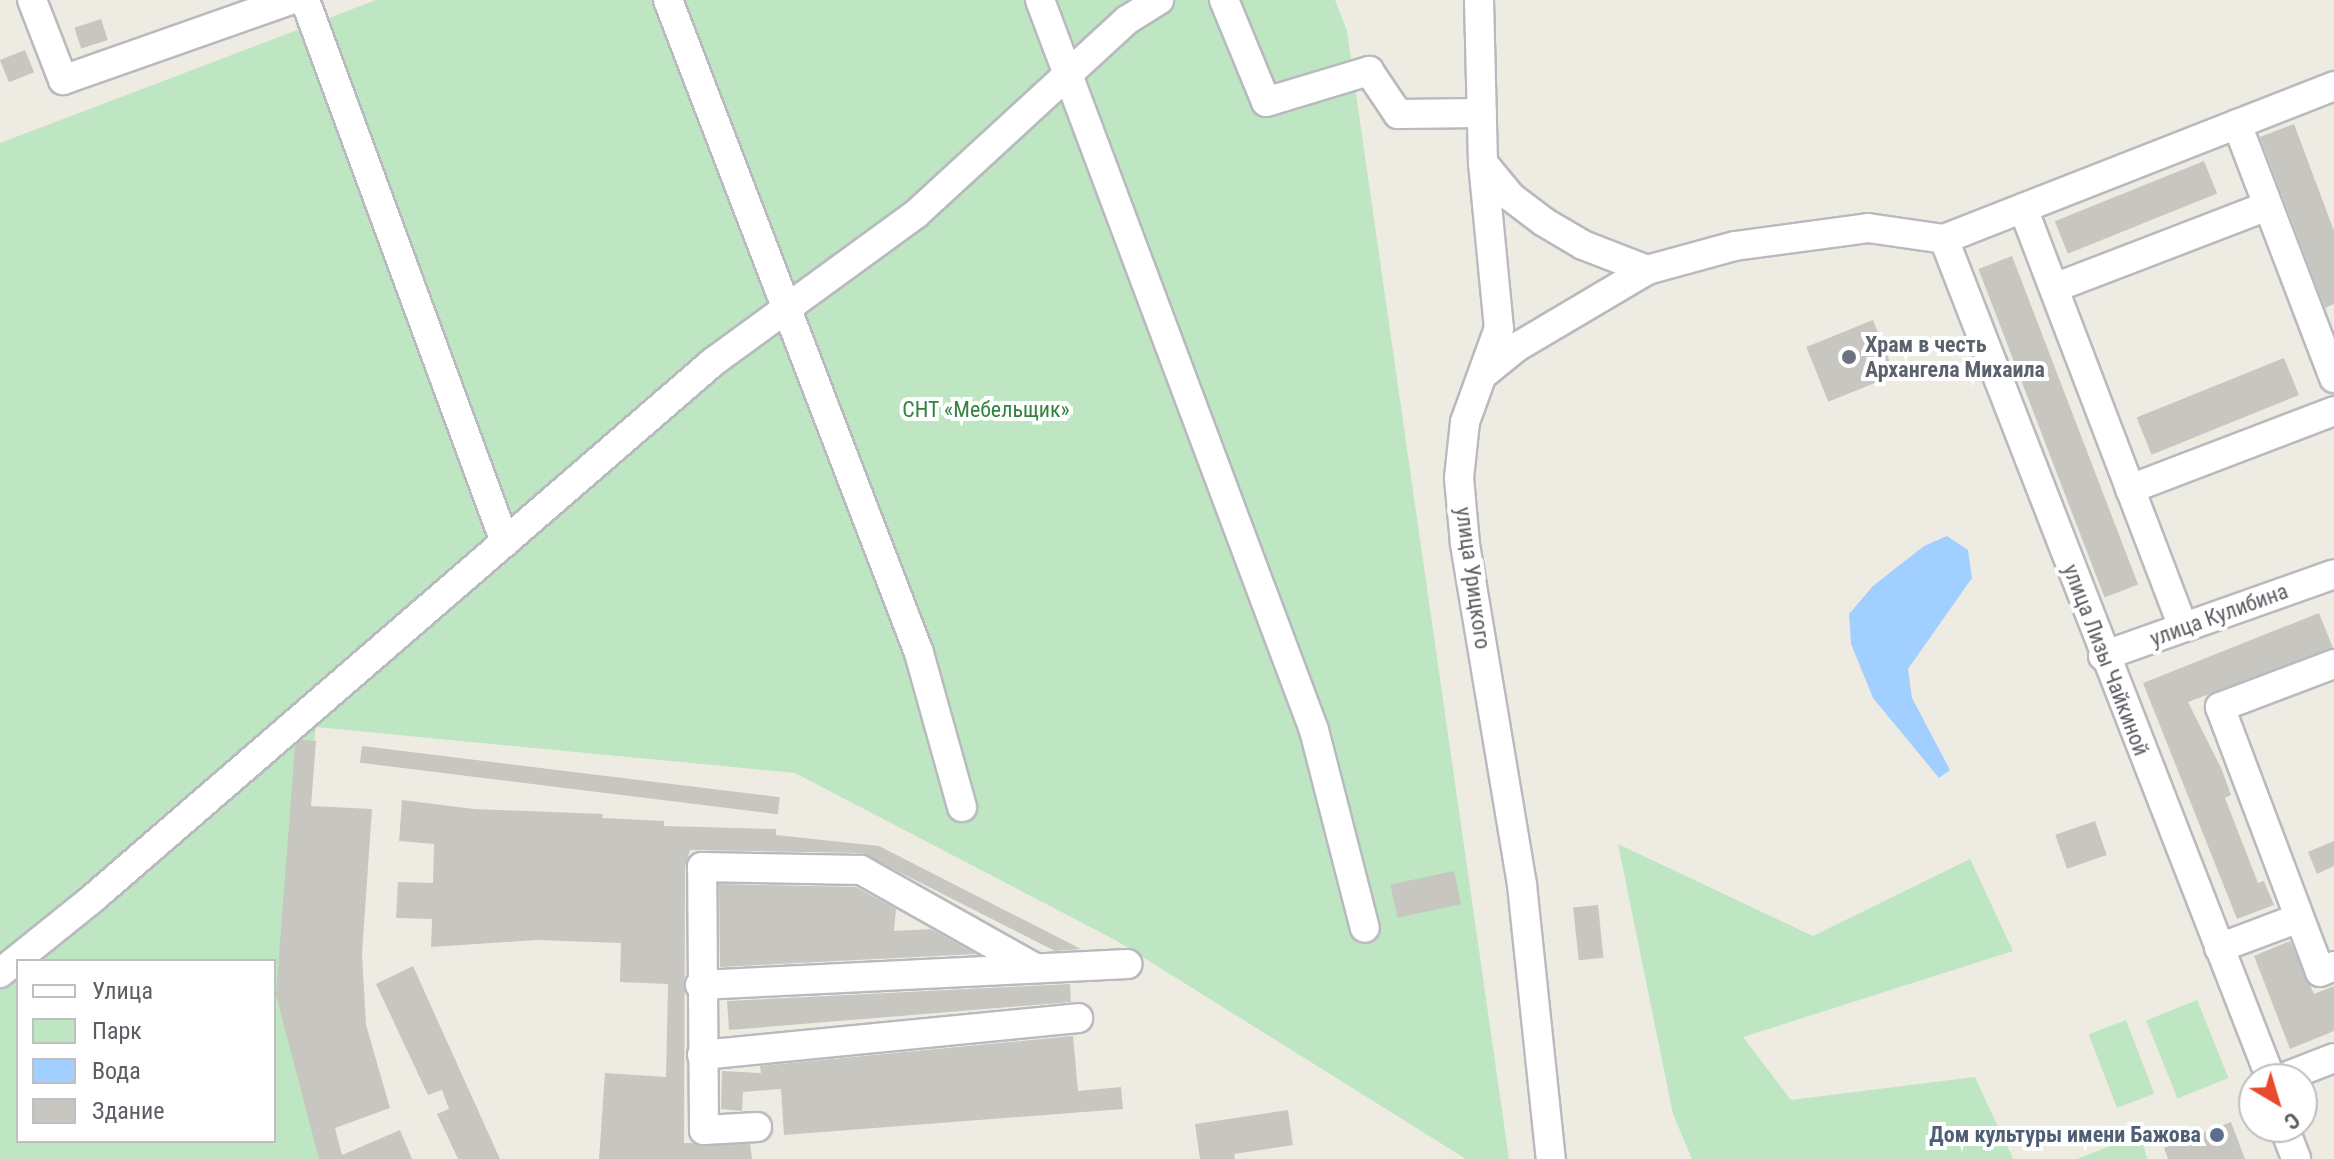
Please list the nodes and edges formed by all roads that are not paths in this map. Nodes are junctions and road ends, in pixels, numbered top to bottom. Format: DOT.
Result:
graph roads {
  1 [pos="32,0"];
  2 [pos="305,0"];
  3 [pos="668,0"];
  4 [pos="1040,0"];
  5 [pos="1159,0"];
  6 [pos="1224,0"];
  7 [pos="1479,0"];
  8 [pos="272,3"];
  9 [pos="1067,74"];
  10 [pos="2333,90"];
  11 [pos="1482,113"];
  12 [pos="2237,124"];
  13 [pos="1483,163"];
  14 [pos="2268,206"];
  15 [pos="2023,208"];
  16 [pos="1944,239"];
  17 [pos="1647,270"];
  18 [pos="2054,288"];
  19 [pos="785,309"];
  20 [pos="1486,372"];
  21 [pos="2334,378"];
  22 [pos="2334,411"];
  23 [pos="2130,489"];
  24 [pos="505,542"];
  25 [pos="2333,578"];
  26 [pos="2183,628"];
  27 [pos="2103,656"];
  28 [pos="2334,664"];
  29 [pos="962,807"];
  30 [pos="2299,918"];
  31 [pos="1365,928"];
  32 [pos="2219,948"];
  33 [pos="16,959"];
  34 [pos="16,959"];
  35 [pos="1127,964"];
  36 [pos="2334,966"];
  37 [pos="1035,968"];
  38 [pos="0,973"];
  39 [pos="700,985"];
  40 [pos="1078,1018"];
  41 [pos="702,1055"];
  42 [pos="2265,1063"];
  43 [pos="757,1127"];
  44 [pos="1551,1159"];
  1 -- 8 [label="street"];
  2 -- 24 [label="street"];
  3 -- 19 [label="street"];
  4 -- 9 [label="street"];
  5 -- 9 [label="street"];
  6 -- 11 [label="street"];
  7 -- 11 [label="street, улица Урицкого"];
  9 -- 19 [label="street"];
  9 -- 31 [label="street"];
  10 -- 12 [label="street"];
  11 -- 13 [label="street, улица Урицкого"];
  12 -- 14 [label="street"];
  12 -- 15 [label="street"];
  13 -- 17 [label="street"];
  13 -- 20 [label="street, улица Урицкого"];
  14 -- 18 [label="street"];
  14 -- 21 [label="street"];
  15 -- 16 [label="street"];
  15 -- 18 [label="street"];
  16 -- 17 [label="street"];
  16 -- 27 [label="street, улица Лизы Чайкиной"];
  17 -- 20 [label="street"];
  18 -- 23 [label="street"];
  19 -- 24 [label="street"];
  19 -- 29 [label="street"];
  20 -- 44 [label="street, улица Урицкого"];
  22 -- 23 [label="street"];
  23 -- 26 [label="street"];
  24 -- 33 [label="street"];
  25 -- 26 [label="street, улица Кулибина"];
  26 -- 27 [label="street, улица Кулибина"];
  27 -- 32 [label="street, улица Лизы Чайкиной"];
  28 -- 30 [label="street"];
  30 -- 32 [label="street"];
  30 -- 36 [label="street"];
  32 -- 42 [label="street, улица Лизы Чайкиной"];
  34 -- 38 [label="street"];
  35 -- 37 [label="street"];
  37 -- 39 [label="street"];
  37 -- 39 [label="street"];
  39 -- 41 [label="street"];
  40 -- 41 [label="street"];
  41 -- 43 [label="street"];
}
